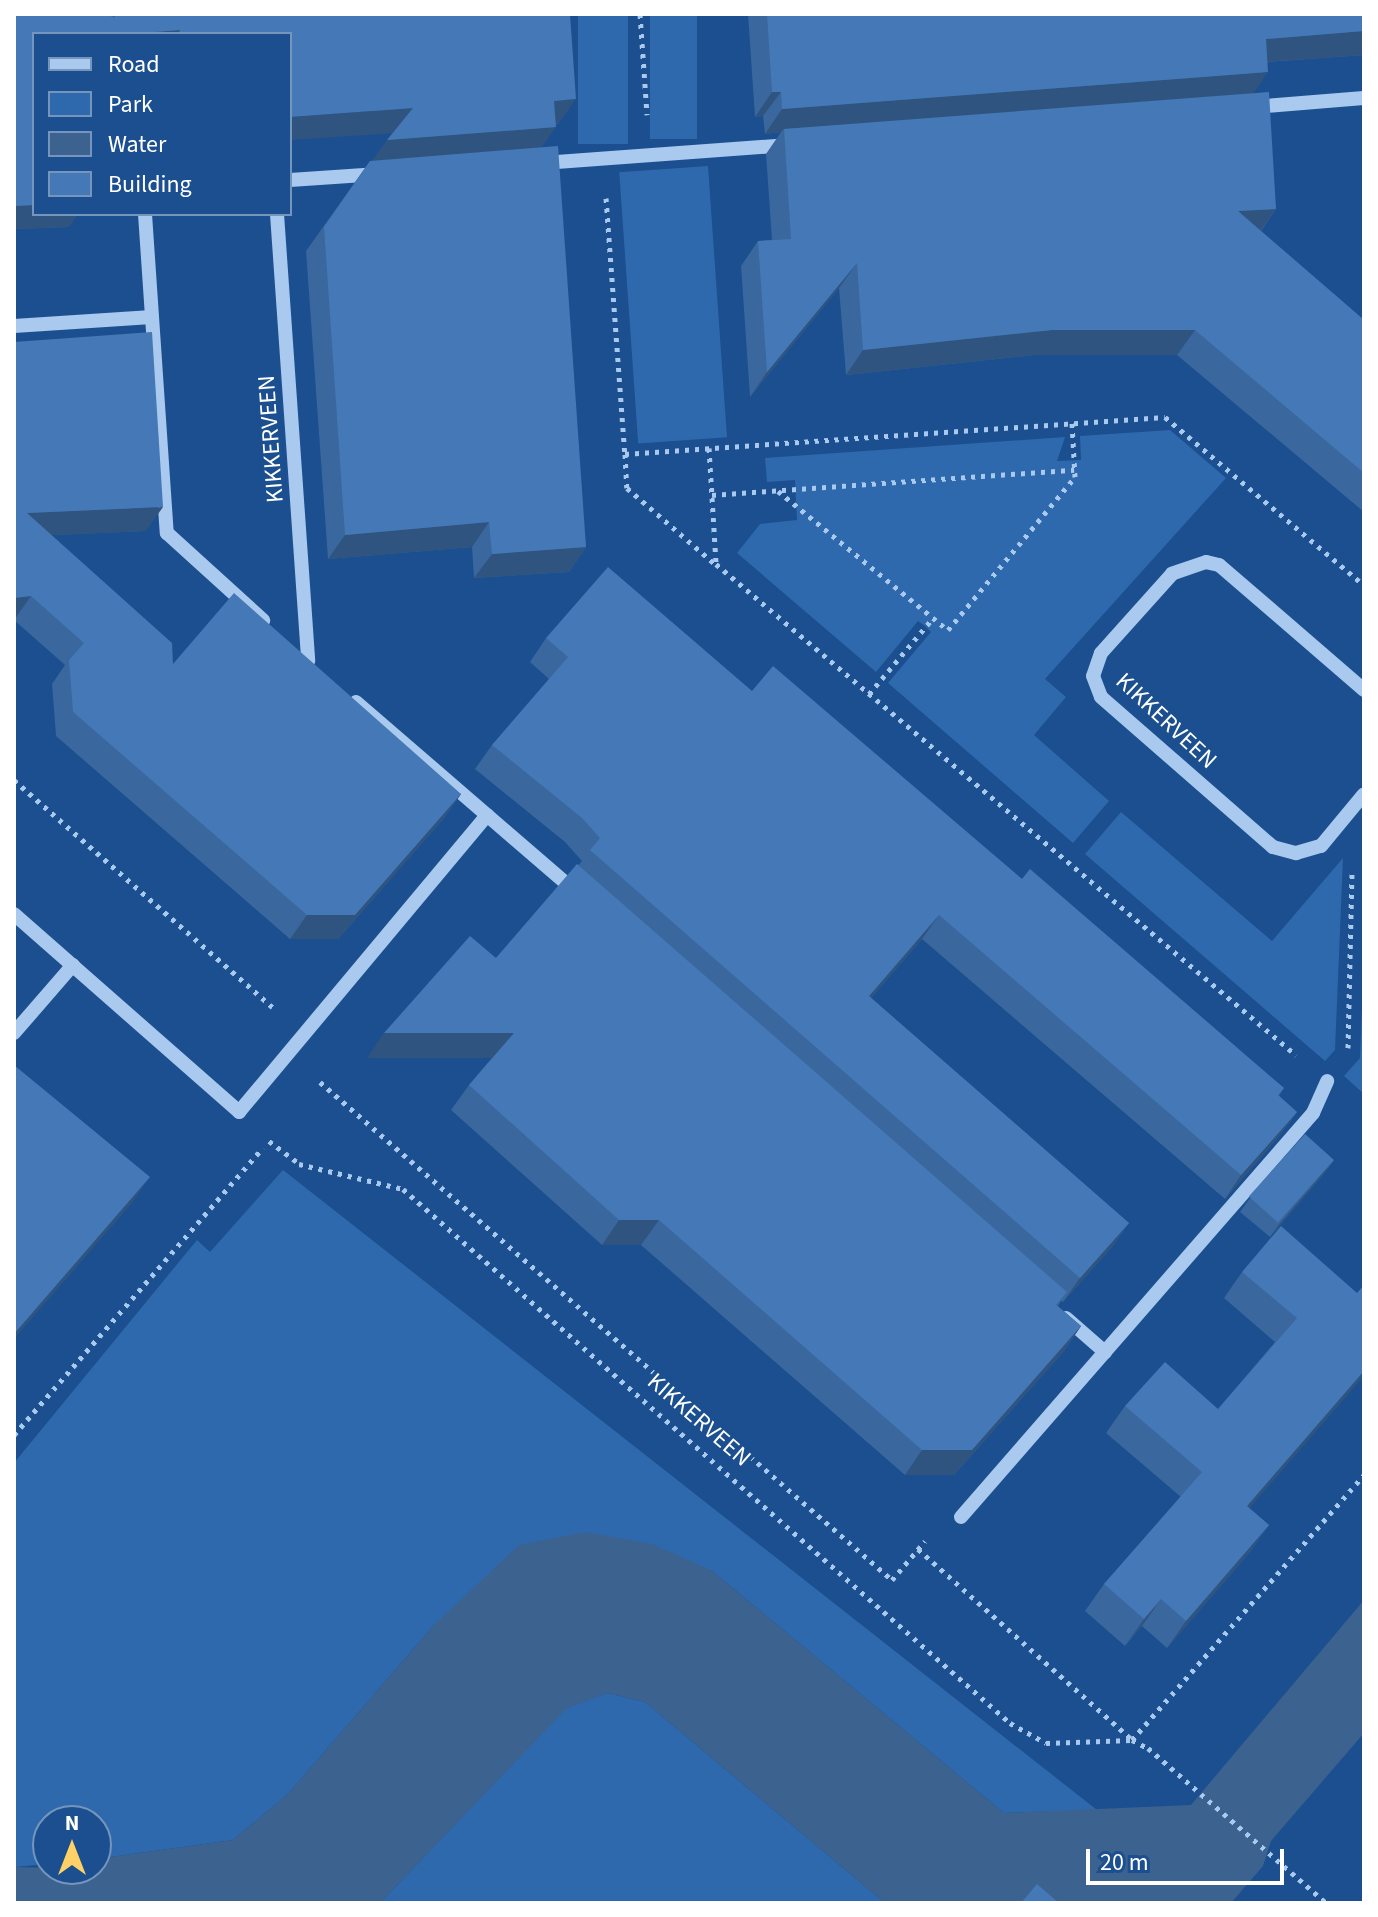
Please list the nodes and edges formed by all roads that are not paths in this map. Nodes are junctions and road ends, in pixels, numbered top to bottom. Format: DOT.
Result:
graph roads {
  1 [pos="1364,98"];
  2 [pos="1237,109"];
  3 [pos="808,143"];
  4 [pos="525,164"];
  5 [pos="400,172"];
  6 [pos="292,180"];
  7 [pos="145,216"];
  8 [pos="277,216"];
  9 [pos="152,317"];
  10 [pos="14,326"];
  11 [pos="273,629"];
  12 [pos="285,640"];
  13 [pos="308,661"];
  14 [pos="320,671"];
  15 [pos="1364,690"];
  16 [pos="344,692"];
  17 [pos="1359,800"];
  18 [pos="487,815"];
  19 [pos="594,908"];
  20 [pos="14,914"];
  21 [pos="73,965"];
  22 [pos="14,1033"];
  23 [pos="1327,1081"];
  24 [pos="1057,1311"];
  25 [pos="1105,1352"];
  26 [pos="961,1517"];
  1 -- 2 [label="street"];
  3 -- 4 [label="street"];
  5 -- 6 [label="street"];
  7 -- 9 [label="street"];
  8 -- 13 [label="street, KIKKERVEEN"];
  9 -- 10 [label="street"];
  9 -- 11 [label="street"];
  12 -- 13 [label="street"];
  13 -- 14 [label="street"];
  15 -- 17 [label="street, KIKKERVEEN"];
  16 -- 18 [label="street"];
  18 -- 19 [label="street"];
  18 -- 21 [label="street"];
  20 -- 21 [label="street"];
  21 -- 22 [label="street"];
  23 -- 25 [label="street"];
  24 -- 25 [label="street"];
  25 -- 26 [label="street"];
}
